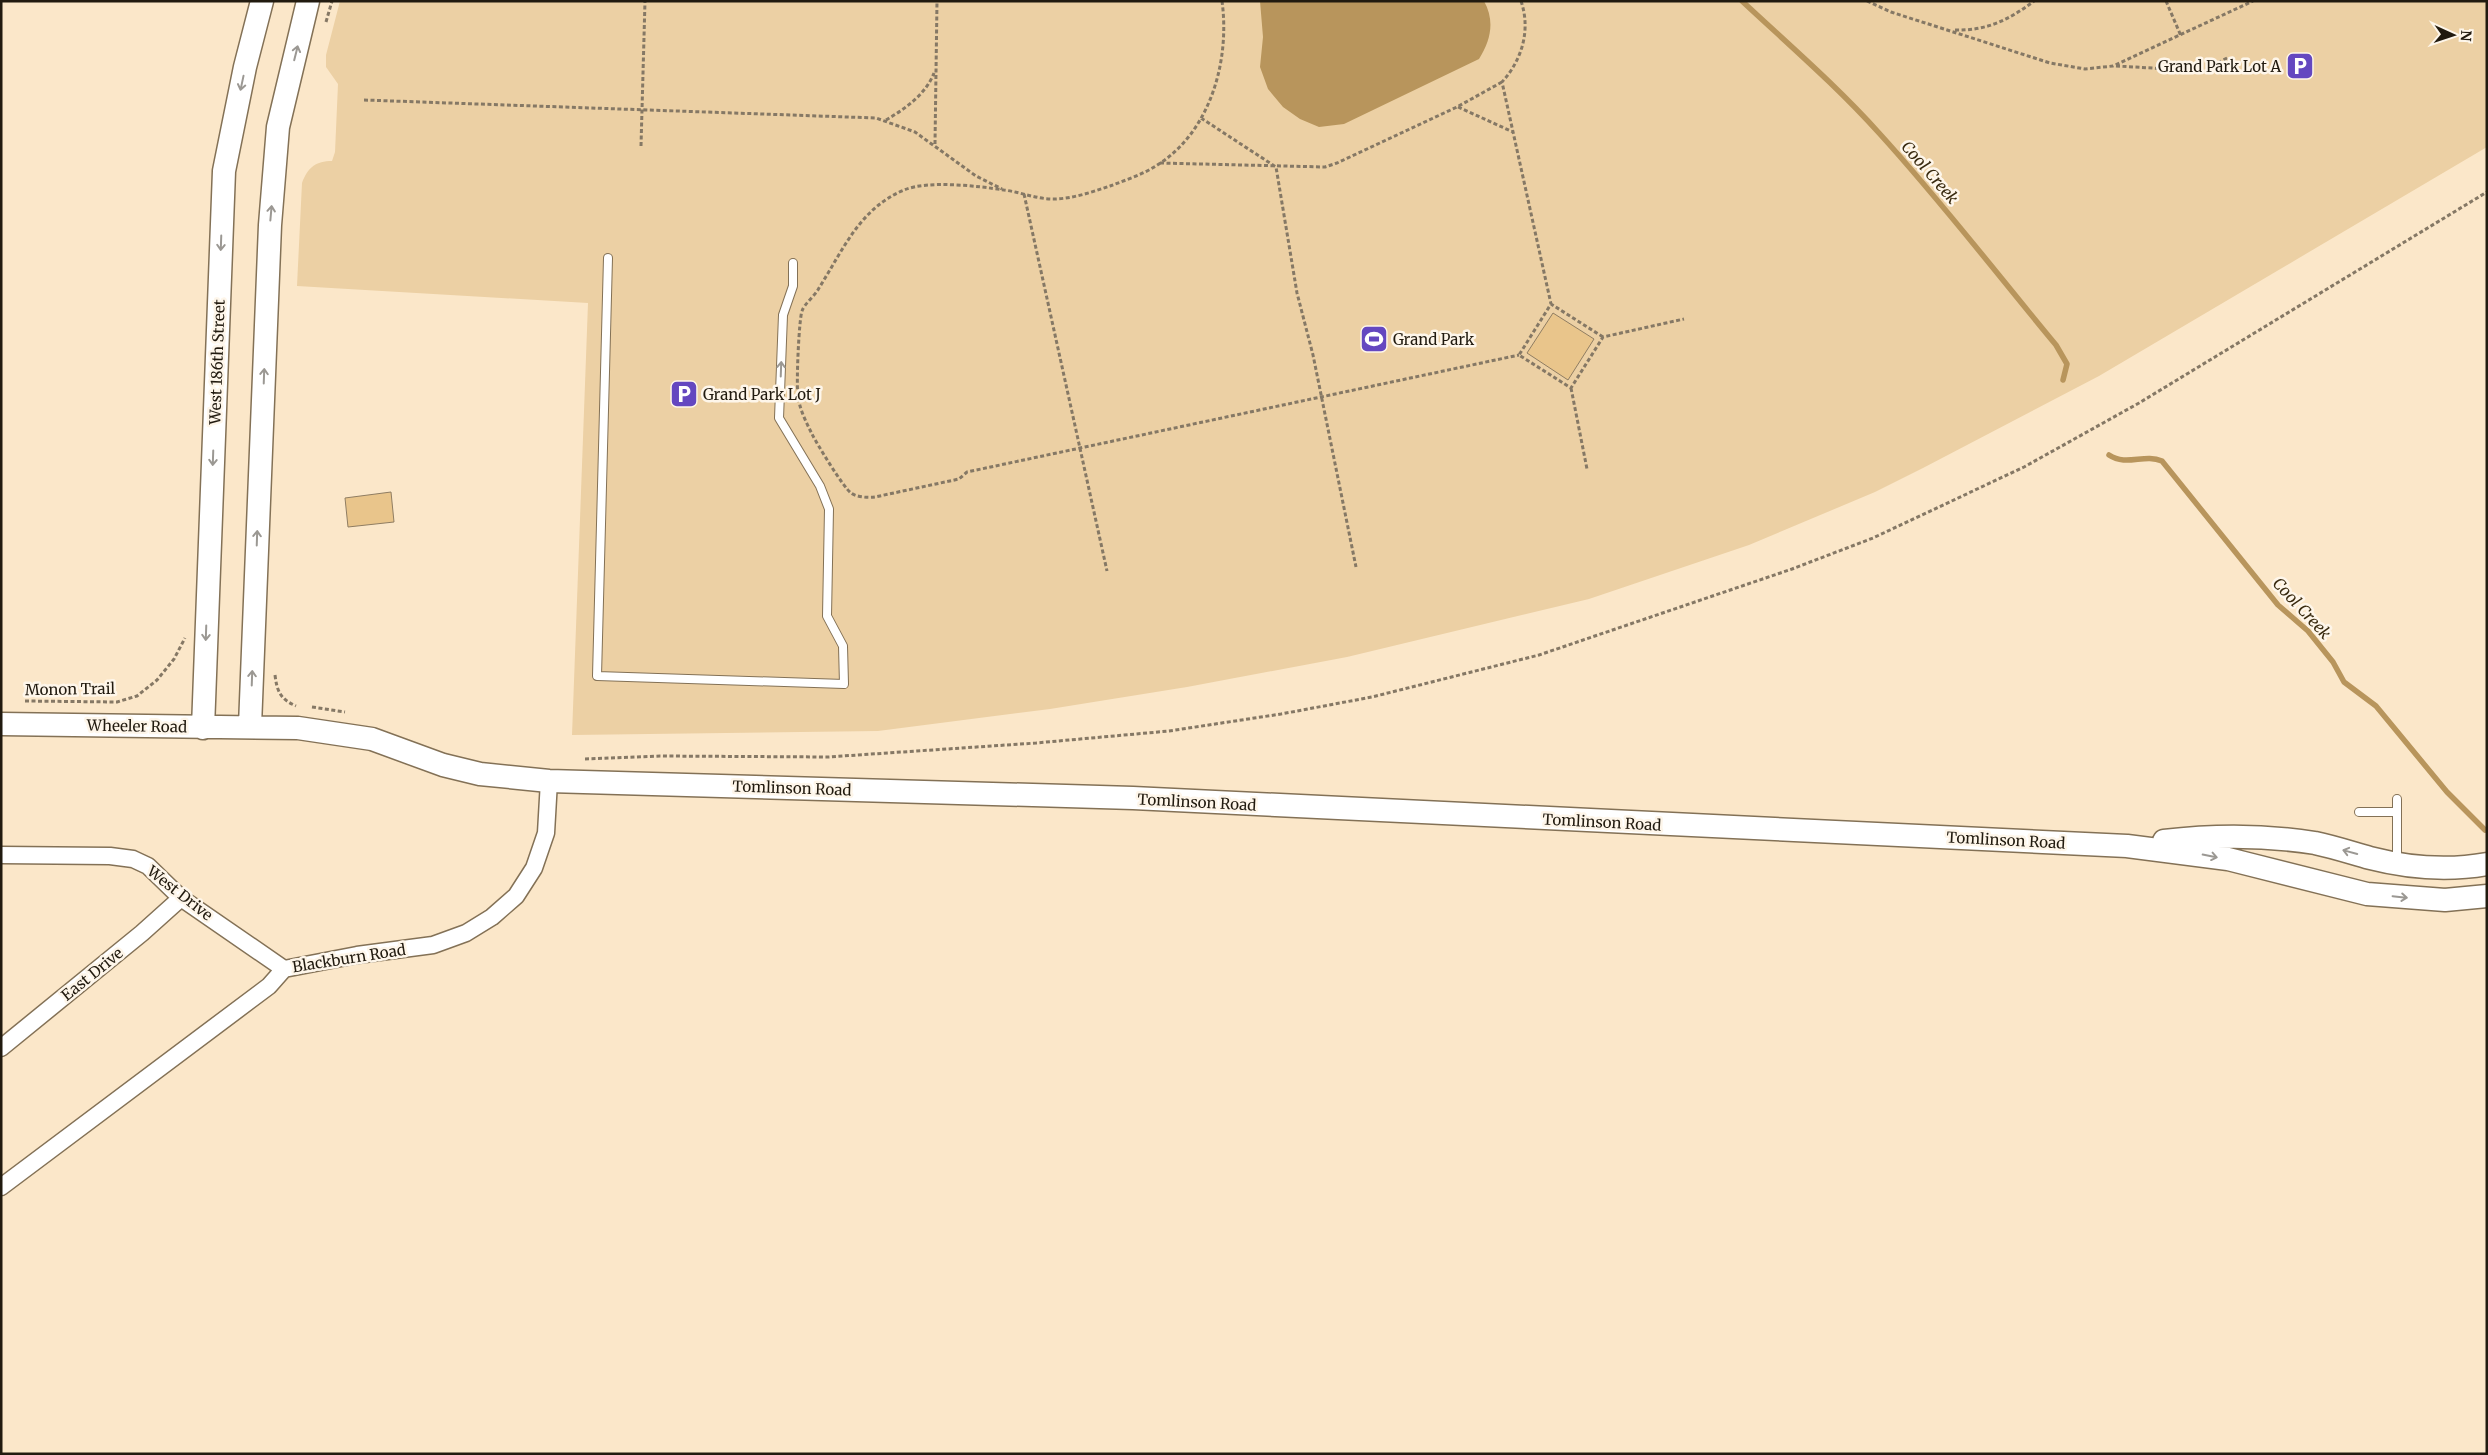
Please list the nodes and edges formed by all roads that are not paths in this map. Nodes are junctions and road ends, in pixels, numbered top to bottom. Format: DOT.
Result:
graph roads {
  1 [pos="262,1"];
  2 [pos="308,1"];
  3 [pos="608,258"];
  4 [pos="793,263"];
  5 [pos="1,724"];
  6 [pos="250,726"];
  7 [pos="274,727"];
  8 [pos="203,728"];
  9 [pos="549,781"];
  10 [pos="2397,799"];
  11 [pos="2359,812"];
  12 [pos="2397,812"];
  13 [pos="2127,846"];
  14 [pos="1,855"];
  15 [pos="2397,863"];
  16 [pos="2487,864"];
  17 [pos="2487,896"];
  18 [pos="181,898"];
  19 [pos="284,969"];
  20 [pos="1,1048"];
  21 [pos="1,1187"];
  1 -- 8 [label="street, West 186th Street, one-way"];
  6 -- 2 [label="street, one-way"];
  3 -- 4 [label="lane, one-way"];
  5 -- 8 [label="street, Wheeler Road"];
  6 -- 7 [label="street, Wheeler Road"];
  6 -- 8 [label="street, Wheeler Road"];
  7 -- 9 [label="street, Tomlinson Road"];
  9 -- 13 [label="street, Tomlinson Road"];
  9 -- 19 [label="street, Blackburn Road"];
  10 -- 12 [label="lane"];
  11 -- 12 [label="lane"];
  12 -- 15 [label="lane"];
  15 -- 13 [label="street, Tomlinson Road, one-way"];
  13 -- 17 [label="street, Tomlinson Road, one-way"];
  14 -- 18 [label="street, West Drive"];
  15 -- 16 [label="street, Tomlinson Road"];
  18 -- 19 [label="street, West Drive"];
  18 -- 20 [label="street, East Drive"];
  19 -- 21 [label="street, Blackburn Road"];
}
